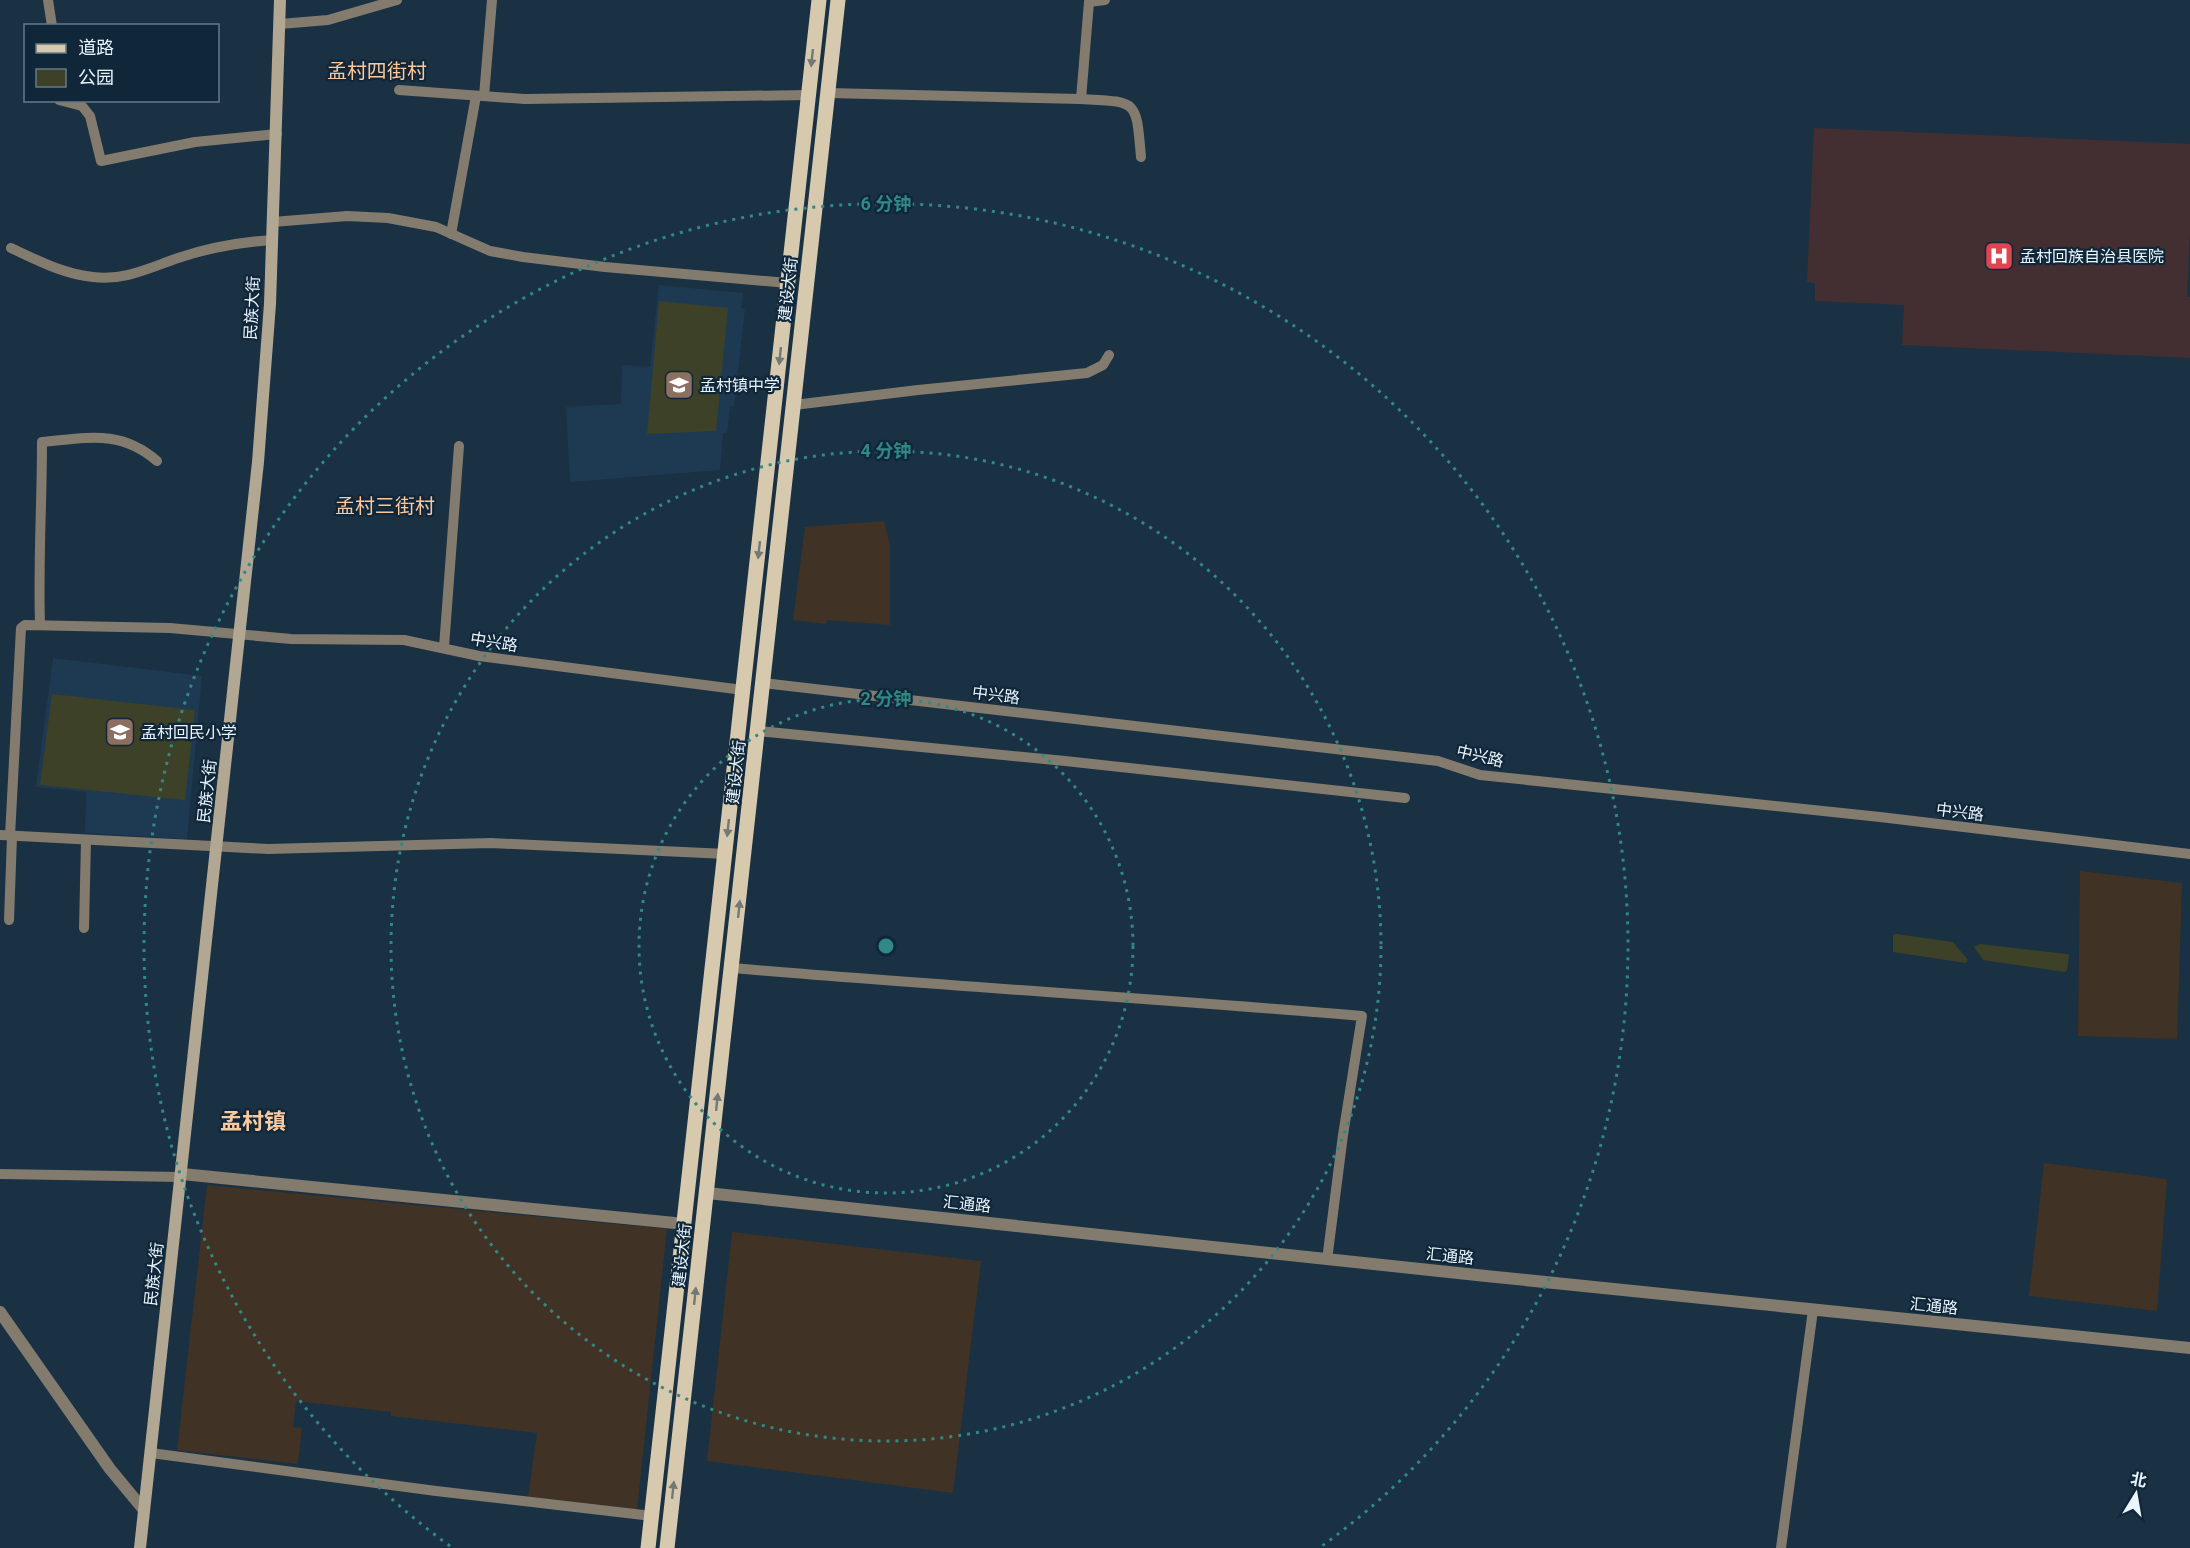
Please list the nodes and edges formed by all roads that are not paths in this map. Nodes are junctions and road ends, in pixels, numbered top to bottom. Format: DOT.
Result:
graph roads {
  1 [pos="48,0"];
  2 [pos="280,0"];
  3 [pos="397,0"];
  4 [pos="492,0"];
  5 [pos="819,0"];
  6 [pos="838,0"];
  7 [pos="1105,0"];
  8 [pos="52,24"];
  9 [pos="280,24"];
  10 [pos="399,90"];
  11 [pos="828,93"];
  12 [pos="808,95"];
  13 [pos="480,96"];
  14 [pos="1081,99"];
  15 [pos="67,102"];
  16 [pos="277,134"];
  17 [pos="1141,157"];
  18 [pos="273,222"];
  19 [pos="451,234"];
  20 [pos="273,240"];
  21 [pos="11,248"];
  22 [pos="788,283"];
  23 [pos="1109,355"];
  24 [pos="794,405"];
  25 [pos="459,446"];
  26 [pos="157,461"];
  27 [pos="40,624"];
  28 [pos="240,635"];
  29 [pos="444,647"];
  30 [pos="763,684"];
  31 [pos="743,690"];
  32 [pos="758,731"];
  33 [pos="1405,798"];
  34 [pos="7,836"];
  35 [pos="86,840"];
  36 [pos="218,847"];
  37 [pos="726,854"];
  38 [pos="2190,854"];
  39 [pos="9,920"];
  40 [pos="84,928"];
  41 [pos="732,968"];
  42 [pos="0,1174"];
  43 [pos="181,1175"];
  44 [pos="707,1193"];
  45 [pos="685,1224"];
  46 [pos="1327,1260"];
  47 [pos="1813,1310"];
  48 [pos="0,1312"];
  49 [pos="2190,1348"];
  50 [pos="150,1453"];
  51 [pos="144,1510"];
  52 [pos="652,1516"];
  53 [pos="140,1548"];
  54 [pos="648,1548"];
  55 [pos="667,1548"];
  56 [pos="1781,1548"];
  1 -- 8 [label="street"];
  2 -- 9 [label="main road, 民族大街"];
  3 -- 9 [label="street"];
  4 -- 13 [label="street"];
  5 -- 12 [label="main road, 建设大街, one-way"];
  6 -- 11 [label="main road, 建设大街"];
  7 -- 14 [label="street"];
  9 -- 16 [label="main road, 民族大街"];
  10 -- 13 [label="street"];
  11 -- 14 [label="street"];
  11 -- 24 [label="main road, 建设大街"];
  12 -- 13 [label="street"];
  12 -- 22 [label="main road, 建设大街"];
  13 -- 19 [label="street"];
  14 -- 17 [label="street"];
  15 -- 16 [label="street"];
  16 -- 18 [label="main road, 民族大街"];
  18 -- 19 [label="street"];
  18 -- 20 [label="main road, 民族大街"];
  19 -- 22 [label="street"];
  20 -- 21 [label="street"];
  20 -- 28 [label="main road, 民族大街"];
  22 -- 31 [label="main road, 建设大街, one-way"];
  23 -- 24 [label="street"];
  24 -- 30 [label="main road, 建设大街"];
  25 -- 29 [label="street"];
  26 -- 27 [label="street"];
  27 -- 28 [label="street, 中兴路"];
  27 -- 34 [label="street"];
  28 -- 29 [label="street, 中兴路"];
  28 -- 36 [label="main road, 民族大街"];
  29 -- 31 [label="street, 中兴路"];
  30 -- 32 [label="main road, 建设大街"];
  30 -- 38 [label="street, 中兴路"];
  31 -- 37 [label="main road, 建设大街, one-way"];
  32 -- 33 [label="street"];
  41 -- 32 [label="main road, 建设大街, one-way"];
  34 -- 35 [label="street"];
  34 -- 39 [label="street"];
  35 -- 36 [label="street"];
  35 -- 40 [label="street"];
  36 -- 37 [label="street"];
  36 -- 43 [label="main road, 民族大街"];
  37 -- 45 [label="main road, 建设大街"];
  44 -- 41 [label="main road, 建设大街, one-way"];
  41 -- 46 [label="street"];
  42 -- 43 [label="street"];
  43 -- 45 [label="street"];
  43 -- 50 [label="main road, 民族大街"];
  44 -- 46 [label="street, 汇通路"];
  55 -- 44 [label="main road, 建设大街, one-way"];
  45 -- 52 [label="main road, 建设大街"];
  46 -- 47 [label="street, 汇通路"];
  47 -- 49 [label="street, 汇通路"];
  47 -- 56 [label="street"];
  48 -- 51 [label="street"];
  50 -- 51 [label="main road, 民族大街"];
  50 -- 52 [label="street"];
  51 -- 53 [label="main road, 民族大街"];
  52 -- 54 [label="main road, 建设大街"];
}
